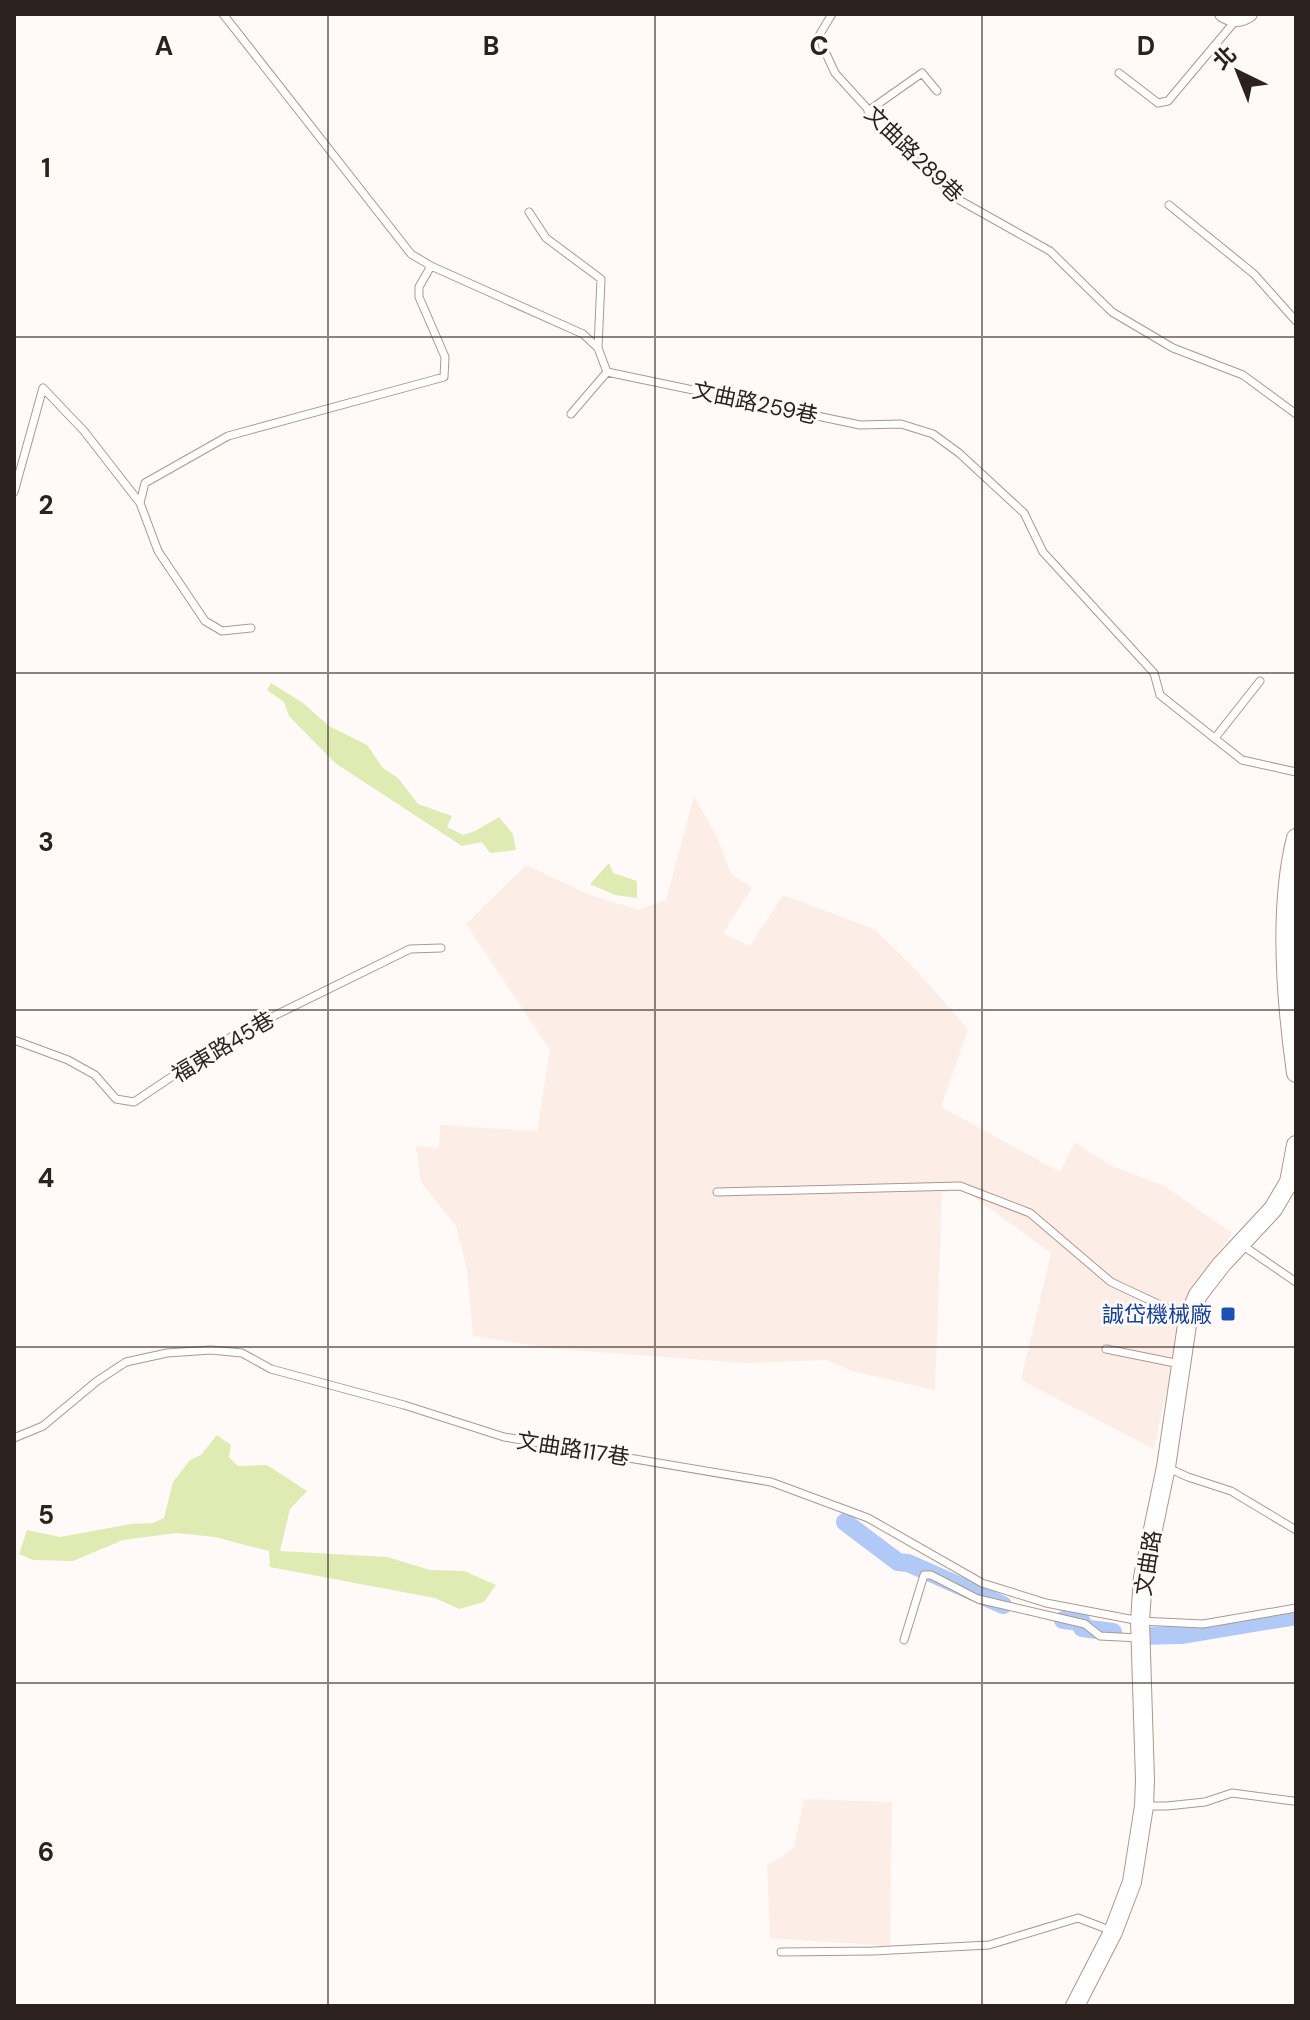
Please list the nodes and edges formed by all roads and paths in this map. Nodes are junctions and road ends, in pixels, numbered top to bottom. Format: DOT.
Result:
graph roads {
  1 [pos="223,14"];
  2 [pos="832,14"];
  3 [pos="1222,14"];
  4 [pos="1243,17"];
  5 [pos="1119,73"];
  6 [pos="937,91"];
  7 [pos="868,111"];
  8 [pos="1169,205"];
  9 [pos="529,212"];
  10 [pos="431,266"];
  11 [pos="1296,321"];
  12 [pos="598,348"];
  13 [pos="607,372"];
  14 [pos="571,414"];
  15 [pos="1296,414"];
  16 [pos="14,492"];
  17 [pos="140,503"];
  18 [pos="251,628"];
  19 [pos="1260,681"];
  20 [pos="1215,738"];
  21 [pos="1296,772"];
  22 [pos="1296,838"];
  23 [pos="441,948"];
  24 [pos="14,1040"];
  25 [pos="1296,1073"];
  26 [pos="1296,1145"];
  27 [pos="717,1192"];
  28 [pos="1240,1244"];
  29 [pos="1296,1282"];
  30 [pos="1188,1318"];
  31 [pos="1106,1349"];
  32 [pos="1180,1364"];
  33 [pos="14,1438"];
  34 [pos="1166,1467"];
  35 [pos="1296,1530"];
  36 [pos="1296,1608"];
  37 [pos="1141,1629"];
  38 [pos="904,1640"];
  39 [pos="1293,1801"];
  40 [pos="1144,1806"];
  41 [pos="1113,1932"];
  42 [pos="781,1952"];
  43 [pos="1075,2006"];
  1 -- 10 [label="lane"];
  2 -- 7 [label="lane, 文曲路289巷"];
  3 -- 4 [label="street"];
  4 -- 5 [label="lane"];
  6 -- 7 [label="lane"];
  7 -- 15 [label="lane, 文曲路289巷"];
  8 -- 11 [label="lane"];
  9 -- 12 [label="lane"];
  10 -- 12 [label="lane"];
  10 -- 17 [label="lane"];
  12 -- 13 [label="lane"];
  13 -- 14 [label="lane"];
  13 -- 20 [label="lane, 文曲路259巷"];
  16 -- 17 [label="lane"];
  17 -- 18 [label="lane"];
  19 -- 20 [label="lane"];
  20 -- 21 [label="lane, 文曲路259巷"];
  22 -- 25 [label="street"];
  23 -- 24 [label="lane, 福東路45巷"];
  26 -- 28 [label="street, 文曲路"];
  27 -- 30 [label="lane"];
  28 -- 29 [label="lane"];
  28 -- 30 [label="street, 文曲路"];
  30 -- 32 [label="street, 文曲路"];
  31 -- 32 [label="lane"];
  32 -- 34 [label="street, 文曲路"];
  33 -- 37 [label="lane, 文曲路117巷"];
  34 -- 35 [label="lane"];
  34 -- 37 [label="street, 文曲路"];
  36 -- 37 [label="lane"];
  37 -- 38 [label="lane"];
  37 -- 40 [label="street, 文曲路"];
  39 -- 40 [label="lane"];
  40 -- 41 [label="street, 文曲路"];
  41 -- 42 [label="lane"];
  41 -- 43 [label="street, 文曲路"];
}
